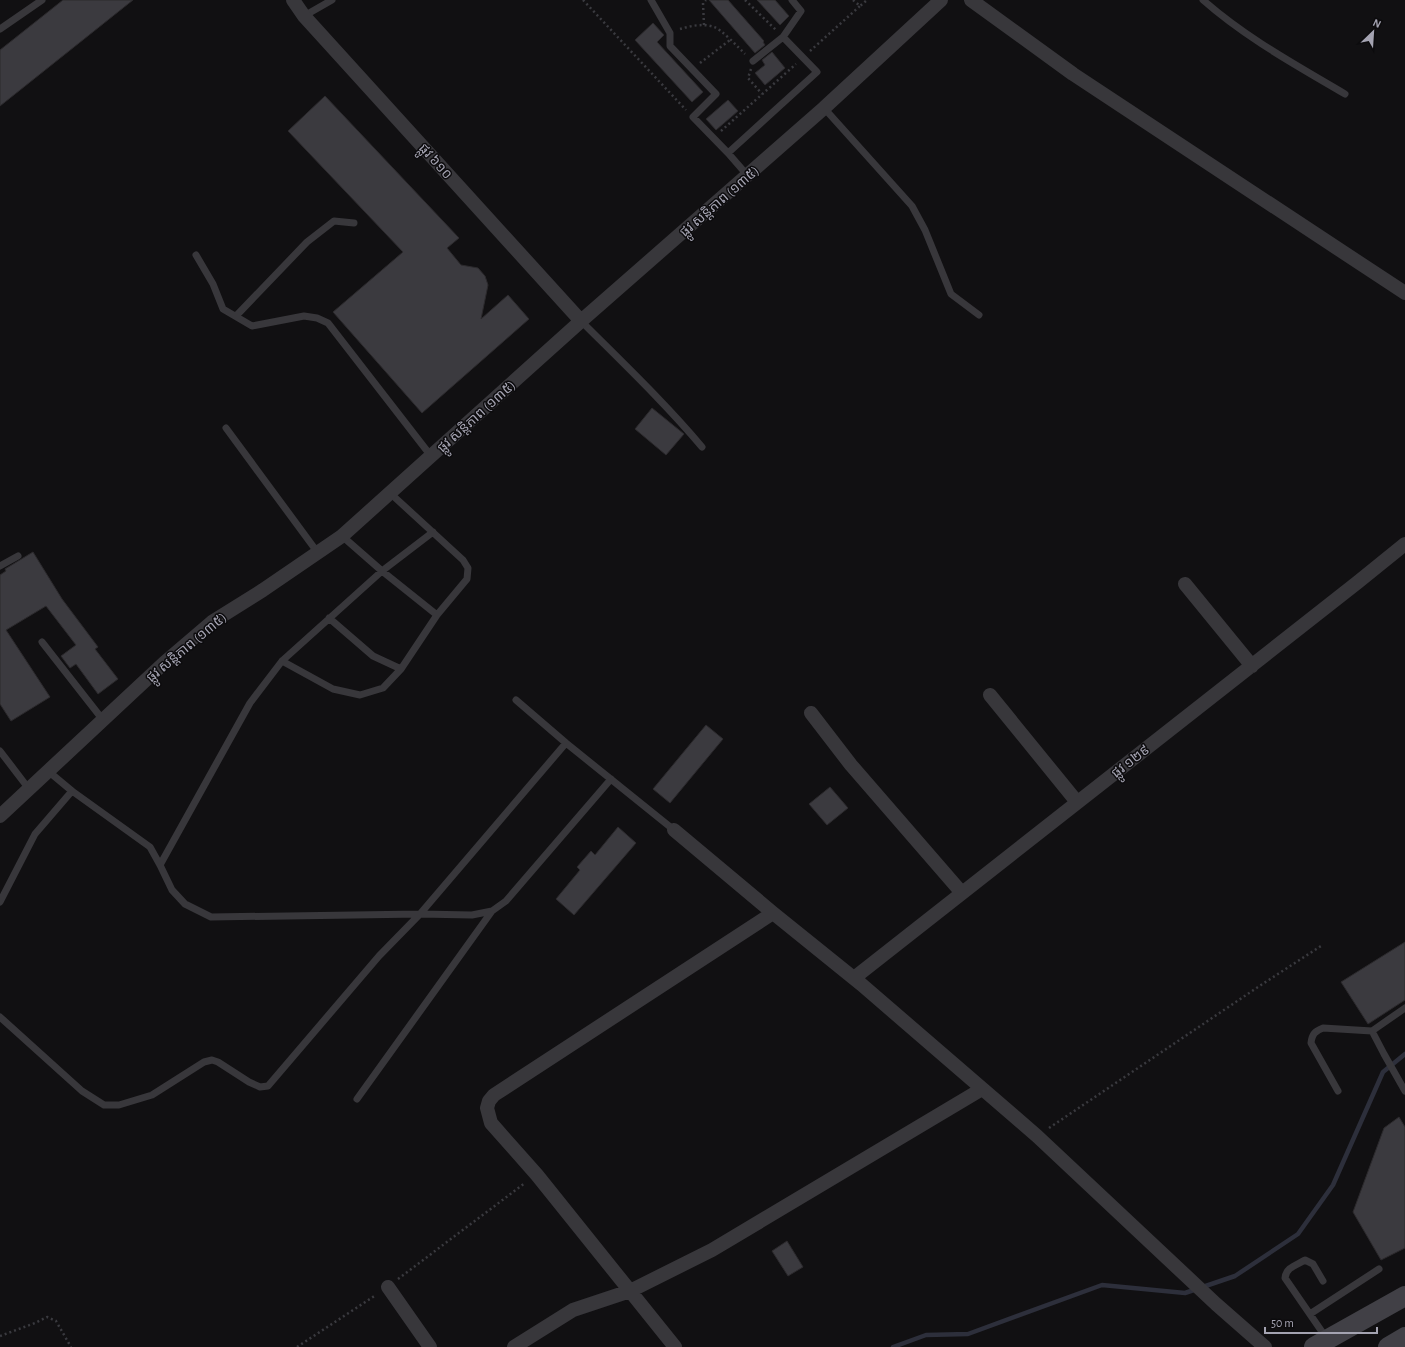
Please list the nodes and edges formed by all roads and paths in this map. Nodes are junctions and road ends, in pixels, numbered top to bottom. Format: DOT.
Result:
graph roads {
  1 [pos="42,0"];
  2 [pos="293,0"];
  3 [pos="332,0"];
  4 [pos="583,0"];
  5 [pos="651,0"];
  6 [pos="706,0"];
  7 [pos="745,0"];
  8 [pos="792,0"];
  9 [pos="854,0"];
  10 [pos="867,0"];
  11 [pos="941,0"];
  12 [pos="971,0"];
  13 [pos="1203,0"];
  14 [pos="860,6"];
  15 [pos="304,16"];
  16 [pos="704,25"];
  17 [pos="0,29"];
  18 [pos="670,33"];
  19 [pos="783,37"];
  20 [pos="730,40"];
  21 [pos="804,57"];
  22 [pos="753,62"];
  23 [pos="692,70"];
  24 [pos="762,94"];
  25 [pos="1346,94"];
  26 [pos="824,108"];
  27 [pos="693,117"];
  28 [pos="713,138"];
  29 [pos="728,153"];
  30 [pos="748,176"];
  31 [pos="354,223"];
  32 [pos="196,255"];
  33 [pos="1405,293"];
  34 [pos="979,315"];
  35 [pos="236,316"];
  36 [pos="581,321"];
  37 [pos="226,428"];
  38 [pos="702,447"];
  39 [pos="431,456"];
  40 [pos="390,493"];
  41 [pos="433,532"];
  42 [pos="342,536"];
  43 [pos="1405,544"];
  44 [pos="318,553"];
  45 [pos="18,556"];
  46 [pos="0,566"];
  47 [pos="382,571"];
  48 [pos="1185,584"];
  49 [pos="437,615"];
  50 [pos="329,618"];
  51 [pos="42,642"];
  52 [pos="282,661"];
  53 [pos="1252,666"];
  54 [pos="401,669"];
  55 [pos="990,695"];
  56 [pos="516,700"];
  57 [pos="811,713"];
  58 [pos="103,720"];
  59 [pos="566,743"];
  60 [pos="0,750"];
  61 [pos="48,771"];
  62 [pos="611,779"];
  63 [pos="29,789"];
  64 [pos="72,791"];
  65 [pos="1077,802"];
  66 [pos="0,816"];
  67 [pos="674,830"];
  68 [pos="160,865"];
  69 [pos="962,893"];
  70 [pos="0,902"];
  71 [pos="492,911"];
  72 [pos="773,913"];
  73 [pos="420,914"];
  74 [pos="1322,946"];
  75 [pos="854,978"];
  76 [pos="1405,1008"];
  77 [pos="0,1018"];
  78 [pos="1372,1031"];
  79 [pos="982,1089"];
  80 [pos="1338,1091"];
  81 [pos="1405,1091"];
  82 [pos="357,1099"];
  83 [pos="1037,1136"];
  84 [pos="537,1175"];
  85 [pos="1379,1269"];
  86 [pos="1323,1281"];
  87 [pos="388,1287"];
  88 [pos="630,1290"];
  89 [pos="1405,1296"];
  90 [pos="1310,1314"];
  91 [pos="0,1336"];
  92 [pos="1405,1337"];
  93 [pos="1320,1343"];
  94 [pos="71,1347"];
  95 [pos="297,1347"];
  96 [pos="430,1347"];
  97 [pos="514,1347"];
  98 [pos="675,1347"];
  99 [pos="1265,1347"];
  100 [pos="1388,1347"];
  1 -- 17 [label="lane"];
  2 -- 15 [label="street, ផ្លូវ ៦១០"];
  3 -- 15 [label="lane"];
  4 -- 27 [label="path"];
  5 -- 18 [label="lane"];
  6 -- 16 [label="path"];
  7 -- 19 [label="path"];
  8 -- 19 [label="lane"];
  9 -- 14 [label="path"];
  10 -- 14 [label="path"];
  11 -- 26 [label="street, ផ្លូវ សន្តិភាព (១៣៥)"];
  12 -- 33 [label="street"];
  13 -- 25 [label="lane"];
  14 -- 21 [label="path"];
  15 -- 36 [label="street, ផ្លូវ ៦១០"];
  16 -- 18 [label="path"];
  16 -- 20 [label="path"];
  18 -- 23 [label="lane"];
  19 -- 21 [label="lane"];
  19 -- 22 [label="lane"];
  20 -- 22 [label="path"];
  20 -- 23 [label="path"];
  21 -- 24 [label="path"];
  21 -- 29 [label="lane"];
  22 -- 24 [label="path"];
  23 -- 27 [label="lane"];
  24 -- 28 [label="path"];
  26 -- 30 [label="street, ផ្លូវ សន្តិភាព (១៣៥)"];
  26 -- 34 [label="lane"];
  27 -- 28 [label="lane"];
  28 -- 29 [label="lane"];
  29 -- 30 [label="lane"];
  30 -- 36 [label="street, ផ្លូវ សន្តិភាព (១៣៥)"];
  31 -- 35 [label="lane"];
  32 -- 35 [label="lane"];
  35 -- 39 [label="lane"];
  36 -- 38 [label="lane"];
  36 -- 39 [label="street, ផ្លូវ សន្តិភាព (១៣៥)"];
  37 -- 44 [label="lane"];
  39 -- 40 [label="street, ផ្លូវ សន្តិភាព (១៣៥)"];
  40 -- 41 [label="lane"];
  40 -- 42 [label="street, ផ្លូវ សន្តិភាព (១៣៥)"];
  41 -- 47 [label="lane"];
  41 -- 49 [label="lane"];
  42 -- 44 [label="street, ផ្លូវ សន្តិភាព (១៣៥)"];
  42 -- 47 [label="lane"];
  43 -- 53 [label="street, ផ្លូវ ១២៩"];
  44 -- 58 [label="street, ផ្លូវ សន្តិភាព (១៣៥)"];
  45 -- 46 [label="lane"];
  47 -- 49 [label="lane"];
  47 -- 50 [label="lane"];
  48 -- 53 [label="street"];
  49 -- 54 [label="lane"];
  50 -- 52 [label="lane"];
  50 -- 54 [label="lane"];
  51 -- 58 [label="lane"];
  52 -- 54 [label="lane"];
  52 -- 68 [label="lane"];
  53 -- 65 [label="street, ផ្លូវ ១២៩"];
  55 -- 65 [label="street"];
  56 -- 59 [label="lane"];
  57 -- 69 [label="street"];
  58 -- 61 [label="street, ផ្លូវ សន្តិភាព (១៣៥)"];
  59 -- 62 [label="lane"];
  59 -- 73 [label="lane"];
  60 -- 63 [label="lane"];
  61 -- 63 [label="street, ផ្លូវ សន្តិភាព (១៣៥)"];
  61 -- 64 [label="lane"];
  62 -- 67 [label="lane"];
  62 -- 71 [label="lane"];
  63 -- 66 [label="street, ផ្លូវ សន្តិភាព (១៣៥)"];
  64 -- 68 [label="lane"];
  64 -- 70 [label="lane"];
  65 -- 69 [label="street, ផ្លូវ ១២៩"];
  67 -- 72 [label="street"];
  68 -- 73 [label="lane"];
  69 -- 75 [label="street, ផ្លូវ ១២៩"];
  71 -- 73 [label="lane"];
  71 -- 82 [label="lane"];
  72 -- 75 [label="street"];
  72 -- 84 [label="street"];
  73 -- 77 [label="lane"];
  74 -- 83 [label="path"];
  75 -- 79 [label="street"];
  76 -- 78 [label="lane"];
  78 -- 80 [label="lane"];
  78 -- 81 [label="lane"];
  79 -- 83 [label="street"];
  79 -- 88 [label="street"];
  83 -- 99 [label="street"];
  84 -- 87 [label="path"];
  84 -- 88 [label="street"];
  85 -- 90 [label="lane"];
  86 -- 90 [label="lane"];
  87 -- 95 [label="path"];
  87 -- 96 [label="street"];
  88 -- 97 [label="street"];
  88 -- 98 [label="street"];
  89 -- 93 [label="main road"];
  90 -- 93 [label="lane"];
  91 -- 94 [label="path"];
  92 -- 100 [label="main road"];
}
